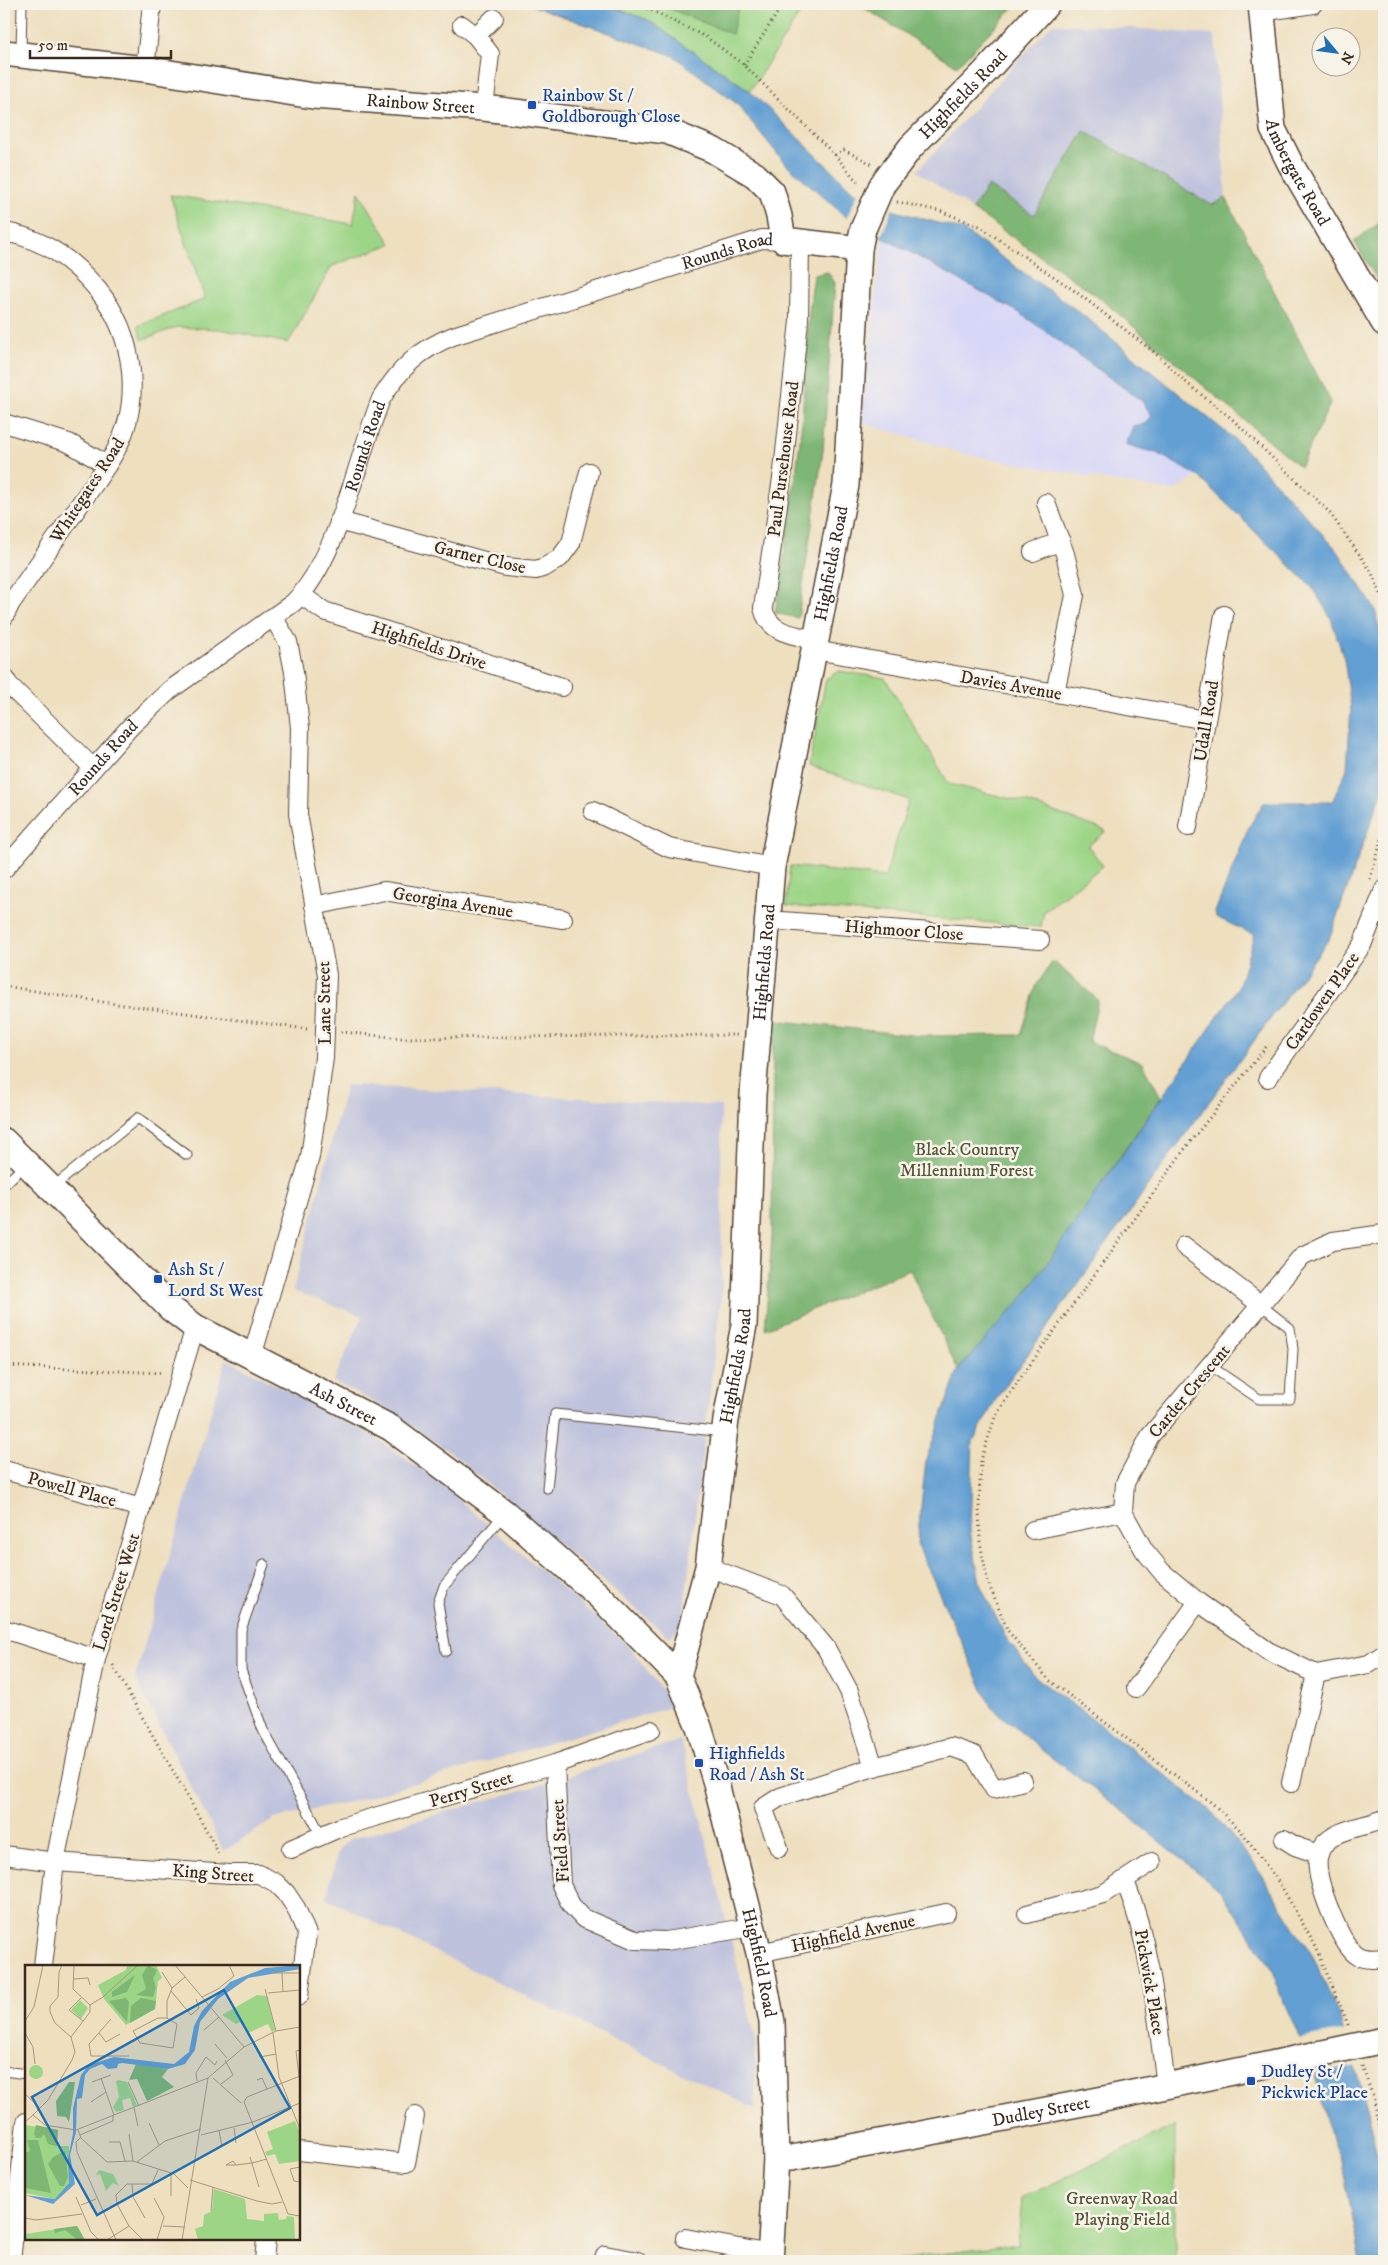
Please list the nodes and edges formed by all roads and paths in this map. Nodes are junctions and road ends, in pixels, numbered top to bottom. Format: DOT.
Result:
graph roads {
  1 [pos="22,4"];
  2 [pos="152,4"];
  3 [pos="638,4"];
  4 [pos="776,4"];
  5 [pos="783,4"];
  6 [pos="1047,4"];
  7 [pos="1313,4"];
  8 [pos="1262,8"];
  9 [pos="777,11"];
  10 [pos="494,18"];
  11 [pos="462,25"];
  12 [pos="476,36"];
  13 [pos="12,54"];
  14 [pos="744,65"];
  15 [pos="145,69"];
  16 [pos="484,108"];
  17 [pos="835,156"];
  18 [pos="884,187"];
  19 [pos="4,232"];
  20 [pos="861,239"];
  21 [pos="791,241"];
  22 [pos="1384,323"];
  23 [pos="4,423"];
  24 [pos="107,465"];
  25 [pos="590,472"];
  26 [pos="1046,503"];
  27 [pos="339,521"];
  28 [pos="1061,541"];
  29 [pos="1033,552"];
  30 [pos="301,595"];
  31 [pos="1384,601"];
  32 [pos="1224,615"];
  33 [pos="4,617"];
  34 [pos="273,617"];
  35 [pos="816,645"];
  36 [pos="4,676"];
  37 [pos="562,686"];
  38 [pos="1055,693"];
  39 [pos="1206,720"];
  40 [pos="93,768"];
  41 [pos="593,811"];
  42 [pos="1188,827"];
  43 [pos="1384,832"];
  44 [pos="772,867"];
  45 [pos="4,869"];
  46 [pos="1380,892"];
  47 [pos="314,906"];
  48 [pos="562,919"];
  49 [pos="768,920"];
  50 [pos="1040,940"];
  51 [pos="4,986"];
  52 [pos="310,1029"];
  53 [pos="337,1032"];
  54 [pos="758,1035"];
  55 [pos="1267,1046"];
  56 [pos="1268,1078"];
  57 [pos="4,1141"];
  58 [pos="187,1155"];
  59 [pos="26,1164"];
  60 [pos="4,1185"];
  61 [pos="51,1189"];
  62 [pos="1384,1234"];
  63 [pos="1184,1246"];
  64 [pos="1261,1305"];
  65 [pos="195,1327"];
  66 [pos="252,1357"];
  67 [pos="4,1366"];
  68 [pos="1210,1366"];
  69 [pos="181,1373"];
  70 [pos="724,1432"];
  71 [pos="4,1470"];
  72 [pos="547,1488"];
  73 [pos="141,1508"];
  74 [pos="1123,1512"];
  75 [pos="505,1513"];
  76 [pos="1033,1530"];
  77 [pos="264,1564"];
  78 [pos="708,1567"];
  79 [pos="1198,1602"];
  80 [pos="4,1629"];
  81 [pos="98,1651"];
  82 [pos="446,1651"];
  83 [pos="1384,1654"];
  84 [pos="1316,1674"];
  85 [pos="678,1676"];
  86 [pos="1136,1688"];
  87 [pos="651,1730"];
  88 [pos="555,1764"];
  89 [pos="874,1767"];
  90 [pos="1023,1781"];
  91 [pos="1291,1783"];
  92 [pos="1384,1819"];
  93 [pos="322,1836"];
  94 [pos="1284,1839"];
  95 [pos="779,1848"];
  96 [pos="291,1849"];
  97 [pos="1318,1854"];
  98 [pos="4,1855"];
  99 [pos="55,1862"];
  100 [pos="1152,1862"];
  101 [pos="229,1874"];
  102 [pos="1125,1881"];
  103 [pos="946,1912"];
  104 [pos="1027,1914"];
  105 [pos="752,1927"];
  106 [pos="759,1953"];
  107 [pos="1384,1958"];
  108 [pos="43,1965"];
  109 [pos="300,1988"];
  110 [pos="1351,2033"];
  111 [pos="1384,2040"];
  112 [pos="1360,2058"];
  113 [pos="4,2071"];
  114 [pos="25,2074"];
  115 [pos="1166,2086"];
  116 [pos="415,2116"];
  117 [pos="25,2141"];
  118 [pos="1384,2144"];
  119 [pos="300,2151"];
  120 [pos="776,2158"];
  121 [pos="24,2160"];
  122 [pos="685,2238"];
  123 [pos="266,2240"];
  124 [pos="771,2258"];
  125 [pos="11,2261"];
  126 [pos="264,2261"];
  127 [pos="603,2261"];
  128 [pos="638,2261"];
  1 -- 13 [label="lane"];
  2 -- 15 [label="street"];
  3 -- 14 [label="path"];
  4 -- 9 [label="path"];
  5 -- 9 [label="path"];
  6 -- 18 [label="street, Highfields Road"];
  7 -- 8 [label="street"];
  8 -- 22 [label="street, Ambergate Road"];
  9 -- 14 [label="path"];
  10 -- 12 [label="street"];
  11 -- 12 [label="street"];
  12 -- 16 [label="street"];
  13 -- 15 [label="street, Rainbow Street"];
  14 -- 17 [label="path"];
  15 -- 16 [label="street, Rainbow Street"];
  16 -- 21 [label="street, Rainbow Street"];
  17 -- 18 [label="path"];
  17 -- 18 [label="path"];
  18 -- 20 [label="street, Highfields Road, bridge"];
  18 -- 31 [label="path"];
  19 -- 24 [label="street, Whitegates Road"];
  20 -- 21 [label="street, Rounds Road"];
  20 -- 35 [label="street, Highfields Road"];
  21 -- 27 [label="street, Rounds Road"];
  21 -- 35 [label="street, Paul Pursehouse Road"];
  23 -- 24 [label="street"];
  24 -- 33 [label="street, Whitegates Road"];
  25 -- 27 [label="street, Garner Close"];
  26 -- 28 [label="street"];
  27 -- 30 [label="street, Rounds Road"];
  28 -- 29 [label="street"];
  28 -- 38 [label="street"];
  30 -- 34 [label="street, Rounds Road"];
  30 -- 37 [label="street, Highfields Drive"];
  32 -- 39 [label="street, Udall Road"];
  34 -- 40 [label="street, Rounds Road"];
  34 -- 47 [label="street, Lane Street"];
  35 -- 38 [label="street, Davies Avenue"];
  35 -- 44 [label="street, Highfields Road"];
  36 -- 40 [label="street"];
  38 -- 39 [label="street, Davies Avenue"];
  39 -- 42 [label="street, Udall Road"];
  40 -- 45 [label="street, Rounds Road"];
  41 -- 44 [label="street"];
  43 -- 46 [label="path"];
  44 -- 49 [label="street, Highfields Road"];
  46 -- 56 [label="street, Cardowen Place"];
  47 -- 48 [label="street, Georgina Avenue"];
  47 -- 66 [label="street, Lane Street"];
  49 -- 50 [label="street, Highmoor Close"];
  49 -- 54 [label="street, Highfields Road"];
  51 -- 52 [label="path"];
  53 -- 54 [label="path"];
  54 -- 70 [label="street, Highfields Road"];
  55 -- 110 [label="path"];
  57 -- 59 [label="street, Ash Street"];
  58 -- 61 [label="lane"];
  59 -- 60 [label="lane"];
  59 -- 61 [label="street, Ash Street"];
  61 -- 65 [label="street, Ash Street"];
  62 -- 64 [label="street, Carder Crescent"];
  63 -- 64 [label="street"];
  64 -- 68 [label="street, Carder Crescent"];
  64 -- 68 [label="lane"];
  65 -- 66 [label="street, Ash Street"];
  65 -- 69 [label="street, Lord Street West"];
  66 -- 75 [label="street, Ash Street"];
  67 -- 69 [label="path"];
  68 -- 74 [label="street, Carder Crescent"];
  69 -- 73 [label="street, Lord Street West"];
  70 -- 72 [label="lane"];
  70 -- 78 [label="street, Highfields Road"];
  71 -- 73 [label="street, Powell Place"];
  73 -- 81 [label="street, Lord Street West"];
  74 -- 76 [label="street"];
  74 -- 79 [label="street"];
  75 -- 82 [label="lane"];
  75 -- 85 [label="street, Ash Street"];
  77 -- 93 [label="lane"];
  78 -- 85 [label="street, Highfields Road"];
  78 -- 89 [label="street"];
  79 -- 84 [label="street"];
  79 -- 86 [label="street"];
  80 -- 81 [label="street"];
  81 -- 99 [label="street, Lord Street West"];
  81 -- 101 [label="path"];
  83 -- 84 [label="street"];
  84 -- 91 [label="street"];
  85 -- 105 [label="street, Highfield Road"];
  87 -- 88 [label="street, Perry Street"];
  88 -- 93 [label="street, Perry Street"];
  88 -- 105 [label="street, Field Street"];
  89 -- 90 [label="street"];
  89 -- 95 [label="street"];
  92 -- 97 [label="street"];
  93 -- 96 [label="street, Perry Street"];
  94 -- 97 [label="street"];
  97 -- 107 [label="street"];
  98 -- 99 [label="street, King Street"];
  99 -- 101 [label="street, King Street"];
  99 -- 108 [label="street, Lord Street West"];
  100 -- 102 [label="street"];
  101 -- 109 [label="street, King Street"];
  102 -- 104 [label="street"];
  102 -- 115 [label="street, Pickwick Place"];
  103 -- 106 [label="street, Highfield Avenue"];
  105 -- 106 [label="street, Highfield Road"];
  106 -- 120 [label="street, Highfield Road"];
  111 -- 115 [label="street, Dudley Street, bridge"];
  112 -- 118 [label="path"];
  113 -- 114 [label="lane"];
  115 -- 120 [label="street, Dudley Street"];
  116 -- 119 [label="street"];
  117 -- 121 [label="street"];
  120 -- 124 [label="street, Highfield Road"];
  121 -- 125 [label="street"];
  122 -- 124 [label="street"];
  123 -- 126 [label="street"];
  127 -- 128 [label="street"];
}
